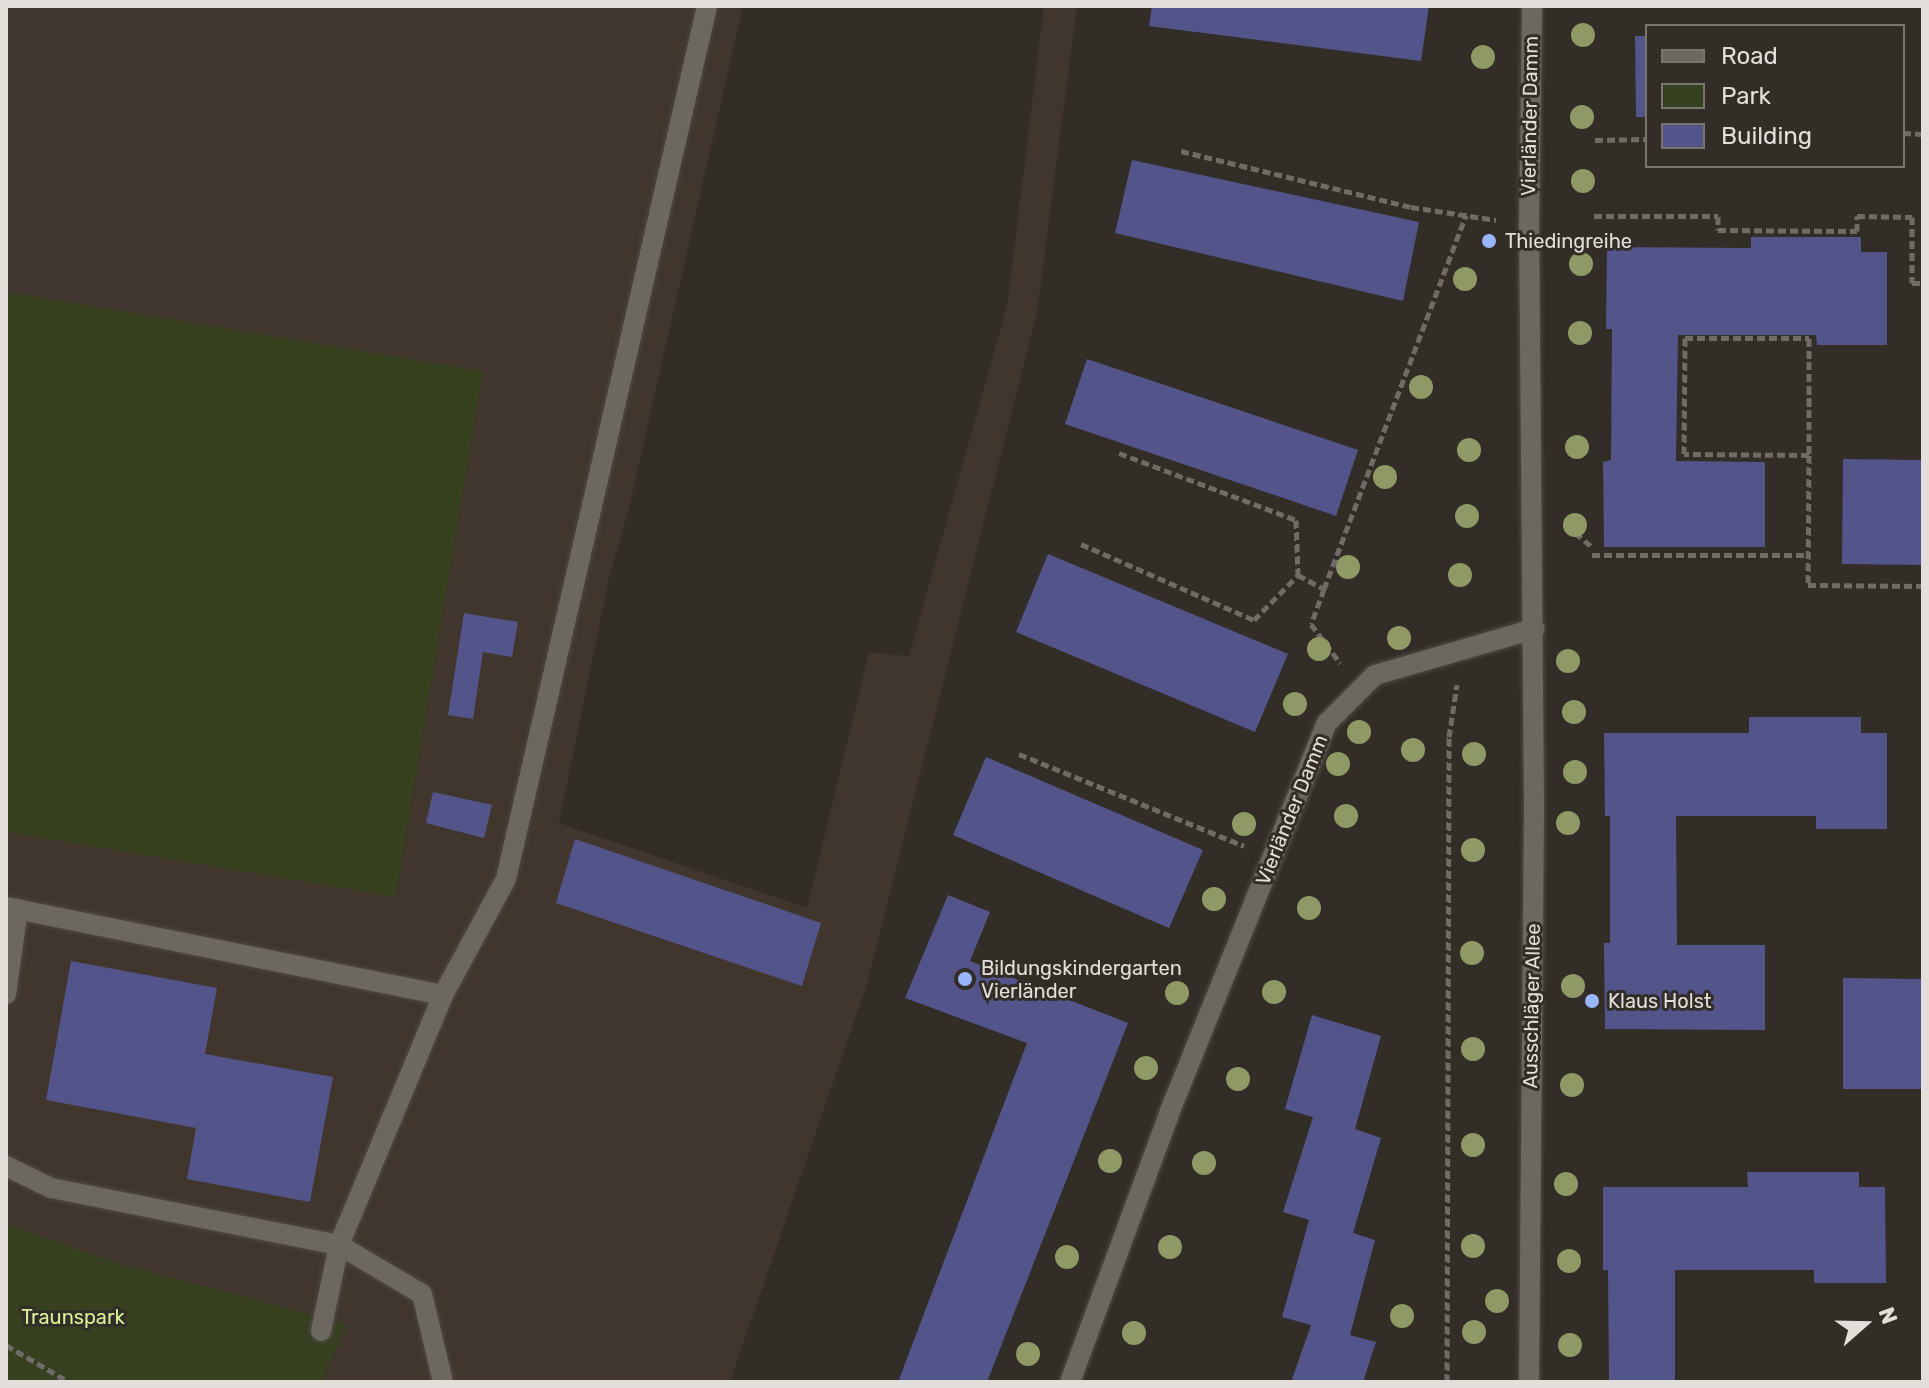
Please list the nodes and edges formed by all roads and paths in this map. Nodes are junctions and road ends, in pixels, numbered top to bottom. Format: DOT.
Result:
graph roads {
  1 [pos="707,6"];
  2 [pos="1532,6"];
  3 [pos="1645,139"];
  4 [pos="1595,140"];
  5 [pos="1181,151"];
  6 [pos="1466,215"];
  7 [pos="1594,216"];
  8 [pos="1529,225"];
  9 [pos="1923,283"];
  10 [pos="1119,453"];
  11 [pos="1809,455"];
  12 [pos="1081,544"];
  13 [pos="1592,555"];
  14 [pos="1809,555"];
  15 [pos="1298,575"];
  16 [pos="1923,586"];
  17 [pos="1324,589"];
  18 [pos="1534,629"];
  19 [pos="1462,648"];
  20 [pos="1360,690"];
  21 [pos="1019,754"];
  22 [pos="1273,858"];
  23 [pos="12,908"];
  24 [pos="6,994"];
  25 [pos="443,995"];
  26 [pos="6,1166"];
  27 [pos="339,1245"];
  28 [pos="321,1331"];
  29 [pos="6,1345"];
  30 [pos="69,1382"];
  31 [pos="443,1382"];
  32 [pos="1070,1382"];
  33 [pos="1447,1382"];
  34 [pos="1529,1382"];
  1 -- 25 [label="street"];
  2 -- 8 [label="street, Vierländer Damm"];
  3 -- 4 [label="path"];
  5 -- 6 [label="path"];
  6 -- 8 [label="path"];
  6 -- 17 [label="path"];
  7 -- 9 [label="path"];
  8 -- 18 [label="street, Vierländer Damm"];
  10 -- 15 [label="path"];
  11 -- 11 [label="path"];
  11 -- 14 [label="path"];
  12 -- 15 [label="path"];
  13 -- 14 [label="path"];
  14 -- 16 [label="path"];
  15 -- 17 [label="path"];
  17 -- 20 [label="path"];
  18 -- 19 [label="street, Vierländer Damm"];
  18 -- 34 [label="street, Ausschläger Allee"];
  19 -- 20 [label="street, Vierländer Damm"];
  19 -- 33 [label="path"];
  20 -- 22 [label="street, Vierländer Damm"];
  21 -- 22 [label="path"];
  22 -- 32 [label="street, Vierländer Damm"];
  23 -- 24 [label="street"];
  23 -- 25 [label="street"];
  25 -- 27 [label="street"];
  26 -- 27 [label="street"];
  27 -- 28 [label="street"];
  27 -- 31 [label="street"];
  29 -- 30 [label="path"];
}
